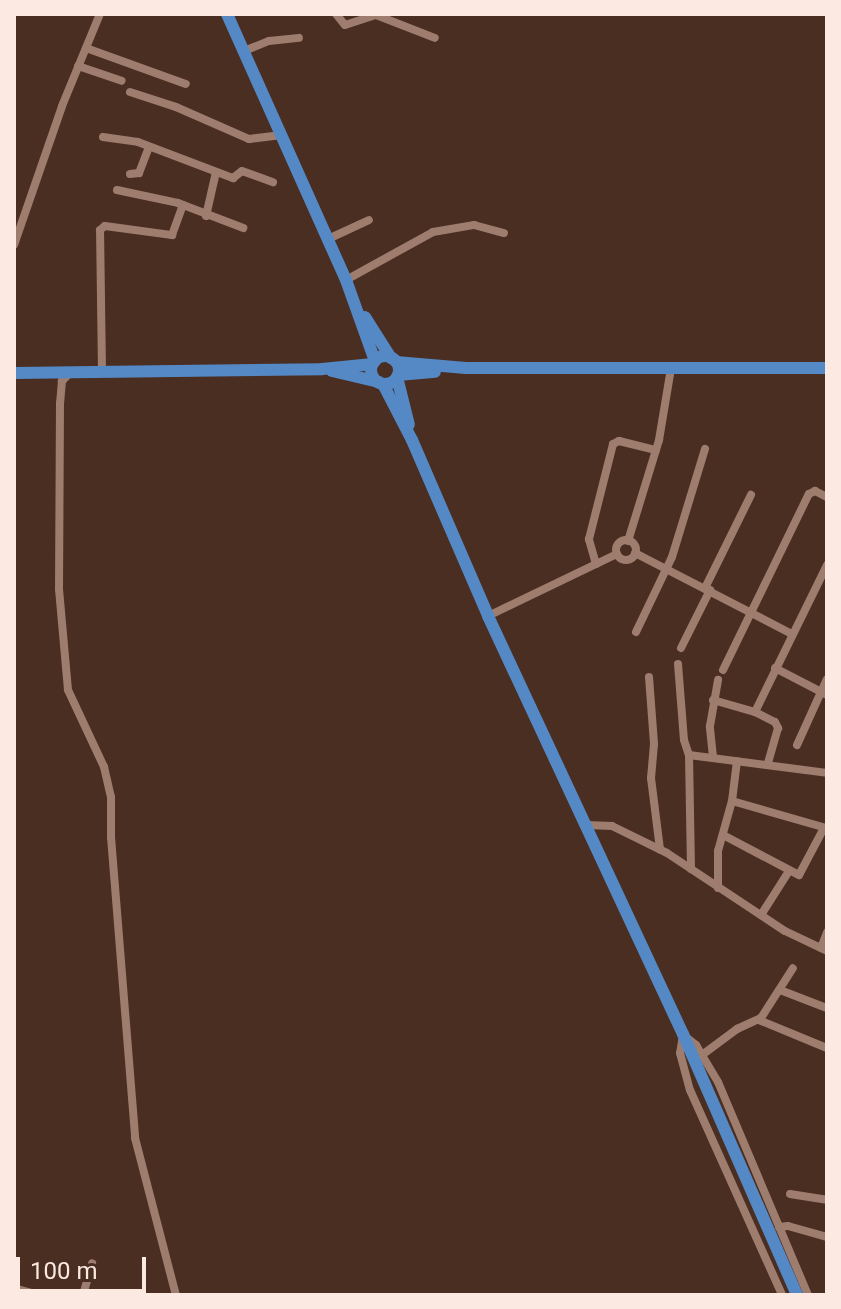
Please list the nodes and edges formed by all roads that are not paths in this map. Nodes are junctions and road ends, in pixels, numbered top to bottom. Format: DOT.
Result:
graph roads {
  1 [pos="100,14"];
  2 [pos="227,14"];
  3 [pos="336,14"];
  4 [pos="299,38"];
  5 [pos="435,38"];
  6 [pos="86,48"];
  7 [pos="244,51"];
  8 [pos="78,66"];
  9 [pos="122,81"];
  10 [pos="186,84"];
  11 [pos="130,92"];
  12 [pos="280,135"];
  13 [pos="103,137"];
  14 [pos="149,147"];
  15 [pos="216,172"];
  16 [pos="130,174"];
  17 [pos="273,182"];
  18 [pos="117,190"];
  19 [pos="183,205"];
  20 [pos="206,216"];
  21 [pos="369,220"];
  22 [pos="243,228"];
  23 [pos="504,233"];
  24 [pos="328,239"];
  25 [pos="14,245"];
  26 [pos="346,280"];
  27 [pos="355,301"];
  28 [pos="374,362"];
  29 [pos="396,368"];
  30 [pos="466,368"];
  31 [pos="671,368"];
  32 [pos="827,368"];
  33 [pos="322,369"];
  34 [pos="72,371"];
  35 [pos="102,371"];
  36 [pos="45,372"];
  37 [pos="14,373"];
  38 [pos="424,373"];
  39 [pos="381,383"];
  40 [pos="60,403"];
  41 [pos="405,403"];
  42 [pos="412,440"];
  43 [pos="705,449"];
  44 [pos="656,450"];
  45 [pos="751,495"];
  46 [pos="827,497"];
  47 [pos="628,541"];
  48 [pos="635,553"];
  49 [pos="617,554"];
  50 [pos="596,564"];
  51 [pos="827,565"];
  52 [pos="665,568"];
  53 [pos="823,581"];
  54 [pos="707,589"];
  55 [pos="750,612"];
  56 [pos="488,616"];
  57 [pos="636,632"];
  58 [pos="792,634"];
  59 [pos="681,648"];
  60 [pos="678,664"];
  61 [pos="775,668"];
  62 [pos="723,670"];
  63 [pos="649,677"];
  64 [pos="827,679"];
  65 [pos="718,680"];
  66 [pos="824,694"];
  67 [pos="713,700"];
  68 [pos="755,712"];
  69 [pos="797,745"];
  70 [pos="689,755"];
  71 [pos="713,757"];
  72 [pos="737,761"];
  73 [pos="768,764"];
  74 [pos="827,773"];
  75 [pos="732,801"];
  76 [pos="586,825"];
  77 [pos="826,828"];
  78 [pos="723,835"];
  79 [pos="660,849"];
  80 [pos="691,869"];
  81 [pos="789,871"];
  82 [pos="718,888"];
  83 [pos="761,915"];
  84 [pos="827,932"];
  85 [pos="824,949"];
  86 [pos="793,968"];
  87 [pos="780,990"];
  88 [pos="827,1008"];
  89 [pos="759,1020"];
  90 [pos="683,1034"];
  91 [pos="827,1048"];
  92 [pos="702,1055"];
  93 [pos="790,1194"];
  94 [pos="827,1200"];
  95 [pos="779,1227"];
  96 [pos="827,1237"];
  97 [pos="92,1263"];
  98 [pos="20,1291"];
  99 [pos="39,1295"];
  100 [pos="83,1295"];
  101 [pos="176,1295"];
  102 [pos="782,1295"];
  103 [pos="797,1295"];
  104 [pos="808,1295"];
  1 -- 6 [label="street"];
  2 -- 7 [label="highway"];
  3 -- 5 [label="street"];
  4 -- 7 [label="street"];
  6 -- 8 [label="street"];
  6 -- 10 [label="street"];
  7 -- 12 [label="highway"];
  8 -- 9 [label="street"];
  8 -- 25 [label="street"];
  11 -- 12 [label="street"];
  12 -- 24 [label="highway"];
  13 -- 14 [label="street"];
  14 -- 15 [label="street"];
  14 -- 16 [label="street"];
  15 -- 17 [label="street"];
  15 -- 20 [label="street"];
  18 -- 19 [label="street"];
  19 -- 20 [label="street"];
  19 -- 35 [label="street"];
  20 -- 22 [label="street"];
  21 -- 24 [label="street"];
  23 -- 26 [label="street"];
  24 -- 26 [label="highway"];
  26 -- 27 [label="highway"];
  27 -- 28 [label="highway"];
  27 -- 29 [label="highway"];
  28 -- 29 [label="highway"];
  28 -- 33 [label="highway"];
  28 -- 39 [label="highway"];
  29 -- 30 [label="highway"];
  29 -- 38 [label="highway"];
  29 -- 39 [label="highway"];
  29 -- 41 [label="highway"];
  30 -- 31 [label="highway"];
  30 -- 38 [label="highway"];
  31 -- 32 [label="highway"];
  31 -- 44 [label="street"];
  33 -- 35 [label="highway"];
  33 -- 39 [label="highway"];
  34 -- 35 [label="highway"];
  34 -- 36 [label="highway"];
  34 -- 40 [label="street"];
  36 -- 37 [label="highway"];
  36 -- 40 [label="street"];
  38 -- 41 [label="highway"];
  39 -- 42 [label="highway"];
  40 -- 101 [label="street"];
  41 -- 42 [label="highway"];
  42 -- 56 [label="highway"];
  43 -- 52 [label="street"];
  44 -- 47 [label="street"];
  44 -- 50 [label="street"];
  45 -- 54 [label="street"];
  46 -- 55 [label="street"];
  47 -- 48 [label="street"];
  47 -- 49 [label="street"];
  48 -- 49 [label="street"];
  48 -- 52 [label="street"];
  49 -- 50 [label="street"];
  50 -- 56 [label="street"];
  51 -- 53 [label="street"];
  52 -- 54 [label="street"];
  52 -- 57 [label="street"];
  53 -- 58 [label="street"];
  54 -- 55 [label="street"];
  54 -- 59 [label="street"];
  55 -- 58 [label="street"];
  55 -- 62 [label="street"];
  56 -- 76 [label="highway"];
  58 -- 61 [label="street"];
  60 -- 70 [label="street"];
  61 -- 66 [label="street"];
  61 -- 68 [label="street"];
  63 -- 79 [label="street"];
  64 -- 66 [label="street"];
  65 -- 67 [label="street"];
  66 -- 69 [label="street"];
  67 -- 68 [label="street"];
  67 -- 71 [label="street"];
  68 -- 73 [label="street"];
  70 -- 71 [label="street"];
  70 -- 80 [label="street"];
  71 -- 72 [label="street"];
  72 -- 73 [label="street"];
  72 -- 75 [label="street"];
  73 -- 74 [label="street"];
  75 -- 77 [label="street"];
  75 -- 78 [label="street"];
  76 -- 79 [label="street"];
  76 -- 90 [label="highway"];
  77 -- 81 [label="street"];
  78 -- 81 [label="street"];
  78 -- 82 [label="street"];
  79 -- 80 [label="street"];
  80 -- 82 [label="street"];
  81 -- 83 [label="street"];
  82 -- 83 [label="street"];
  83 -- 85 [label="street"];
  84 -- 85 [label="street"];
  86 -- 87 [label="street"];
  87 -- 88 [label="street"];
  87 -- 89 [label="street"];
  89 -- 91 [label="street"];
  89 -- 92 [label="street"];
  90 -- 92 [label="street"];
  90 -- 102 [label="street"];
  90 -- 103 [label="highway"];
  92 -- 95 [label="street"];
  93 -- 94 [label="street"];
  95 -- 96 [label="street"];
  95 -- 104 [label="street"];
  97 -- 100 [label="street"];
  98 -- 99 [label="street"];
}
